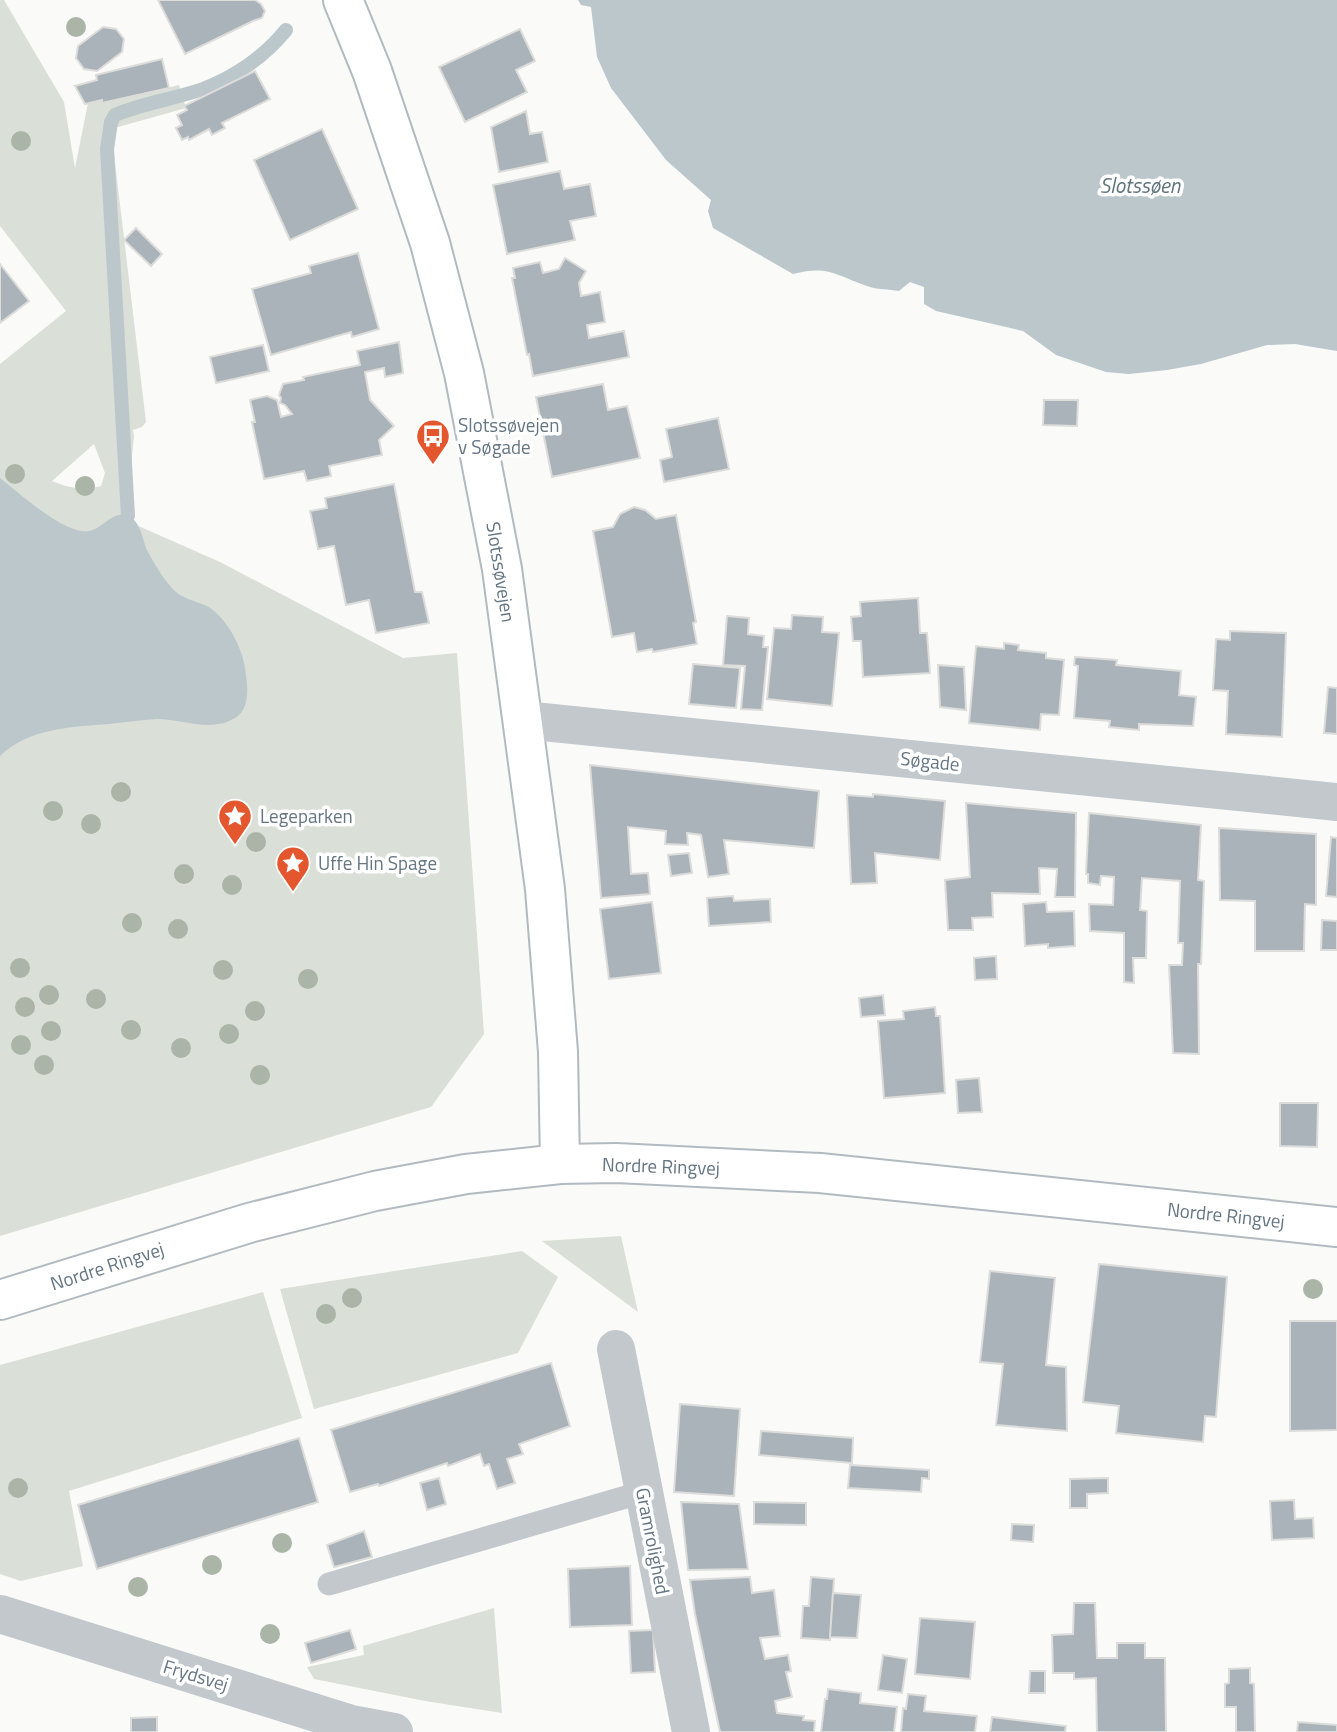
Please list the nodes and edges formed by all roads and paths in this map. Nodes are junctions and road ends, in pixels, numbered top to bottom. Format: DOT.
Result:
graph roads {
  1 [pos="342,0"];
  2 [pos="523,720"];
  3 [pos="1337,802"];
  4 [pos="560,1164"];
  5 [pos="1337,1227"];
  6 [pos="0,1300"];
  7 [pos="616,1349"];
  8 [pos="643,1492"];
  9 [pos="329,1584"];
  10 [pos="0,1614"];
  11 [pos="394,1732"];
  12 [pos="691,1732"];
  1 -- 2 [label="main road, Slotssøvejen"];
  2 -- 3 [label="street, Søgade"];
  2 -- 4 [label="main road, Slotssøvejen"];
  4 -- 5 [label="main road, Nordre Ringvej"];
  4 -- 6 [label="main road, Nordre Ringvej"];
  7 -- 8 [label="street, Gramrolighed"];
  8 -- 9 [label="lane"];
  8 -- 12 [label="street, Gramrolighed"];
  10 -- 11 [label="street, Frydsvej"];
}
